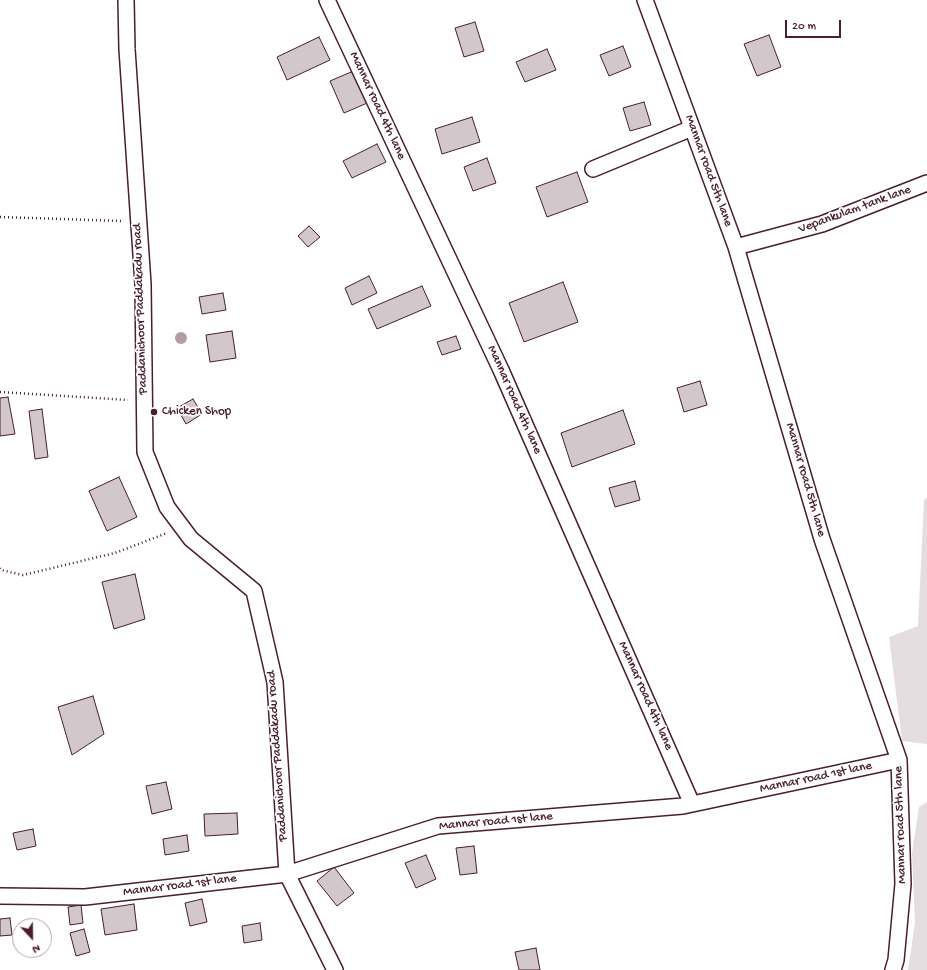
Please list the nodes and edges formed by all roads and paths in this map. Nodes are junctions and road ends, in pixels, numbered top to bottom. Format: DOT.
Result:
graph roads {
  1 [pos="126,0"];
  2 [pos="327,0"];
  3 [pos="645,0"];
  4 [pos="692,128"];
  5 [pos="593,169"];
  6 [pos="927,184"];
  7 [pos="0,217"];
  8 [pos="139,222"];
  9 [pos="736,247"];
  10 [pos="0,392"];
  11 [pos="144,402"];
  12 [pos="183,528"];
  13 [pos="0,568"];
  14 [pos="899,760"];
  15 [pos="692,804"];
  16 [pos="287,874"];
  17 [pos="0,896"];
  18 [pos="335,970"];
  19 [pos="893,970"];
  1 -- 8 [label="street, Paddanichoor Paddakadu road"];
  2 -- 15 [label="street, Mannar road 4th lane"];
  3 -- 4 [label="street, Mannar road 5th lane"];
  4 -- 5 [label="street"];
  4 -- 9 [label="street, Mannar road 5th lane"];
  6 -- 9 [label="street, Vepankulam tank lane"];
  7 -- 8 [label="path"];
  8 -- 11 [label="street, Paddanichoor Paddakadu road"];
  9 -- 14 [label="street, Mannar road 5th lane"];
  10 -- 11 [label="path"];
  11 -- 12 [label="street, Paddanichoor Paddakadu road"];
  12 -- 13 [label="path"];
  12 -- 16 [label="street, Paddanichoor Paddakadu road"];
  14 -- 15 [label="street, Mannar road 1st lane"];
  14 -- 19 [label="street, Mannar road 5th lane"];
  15 -- 16 [label="street, Mannar road 1st lane"];
  16 -- 17 [label="street, Mannar road 1st lane"];
  16 -- 18 [label="street, Paddanichoor Paddakadu road"];
}
